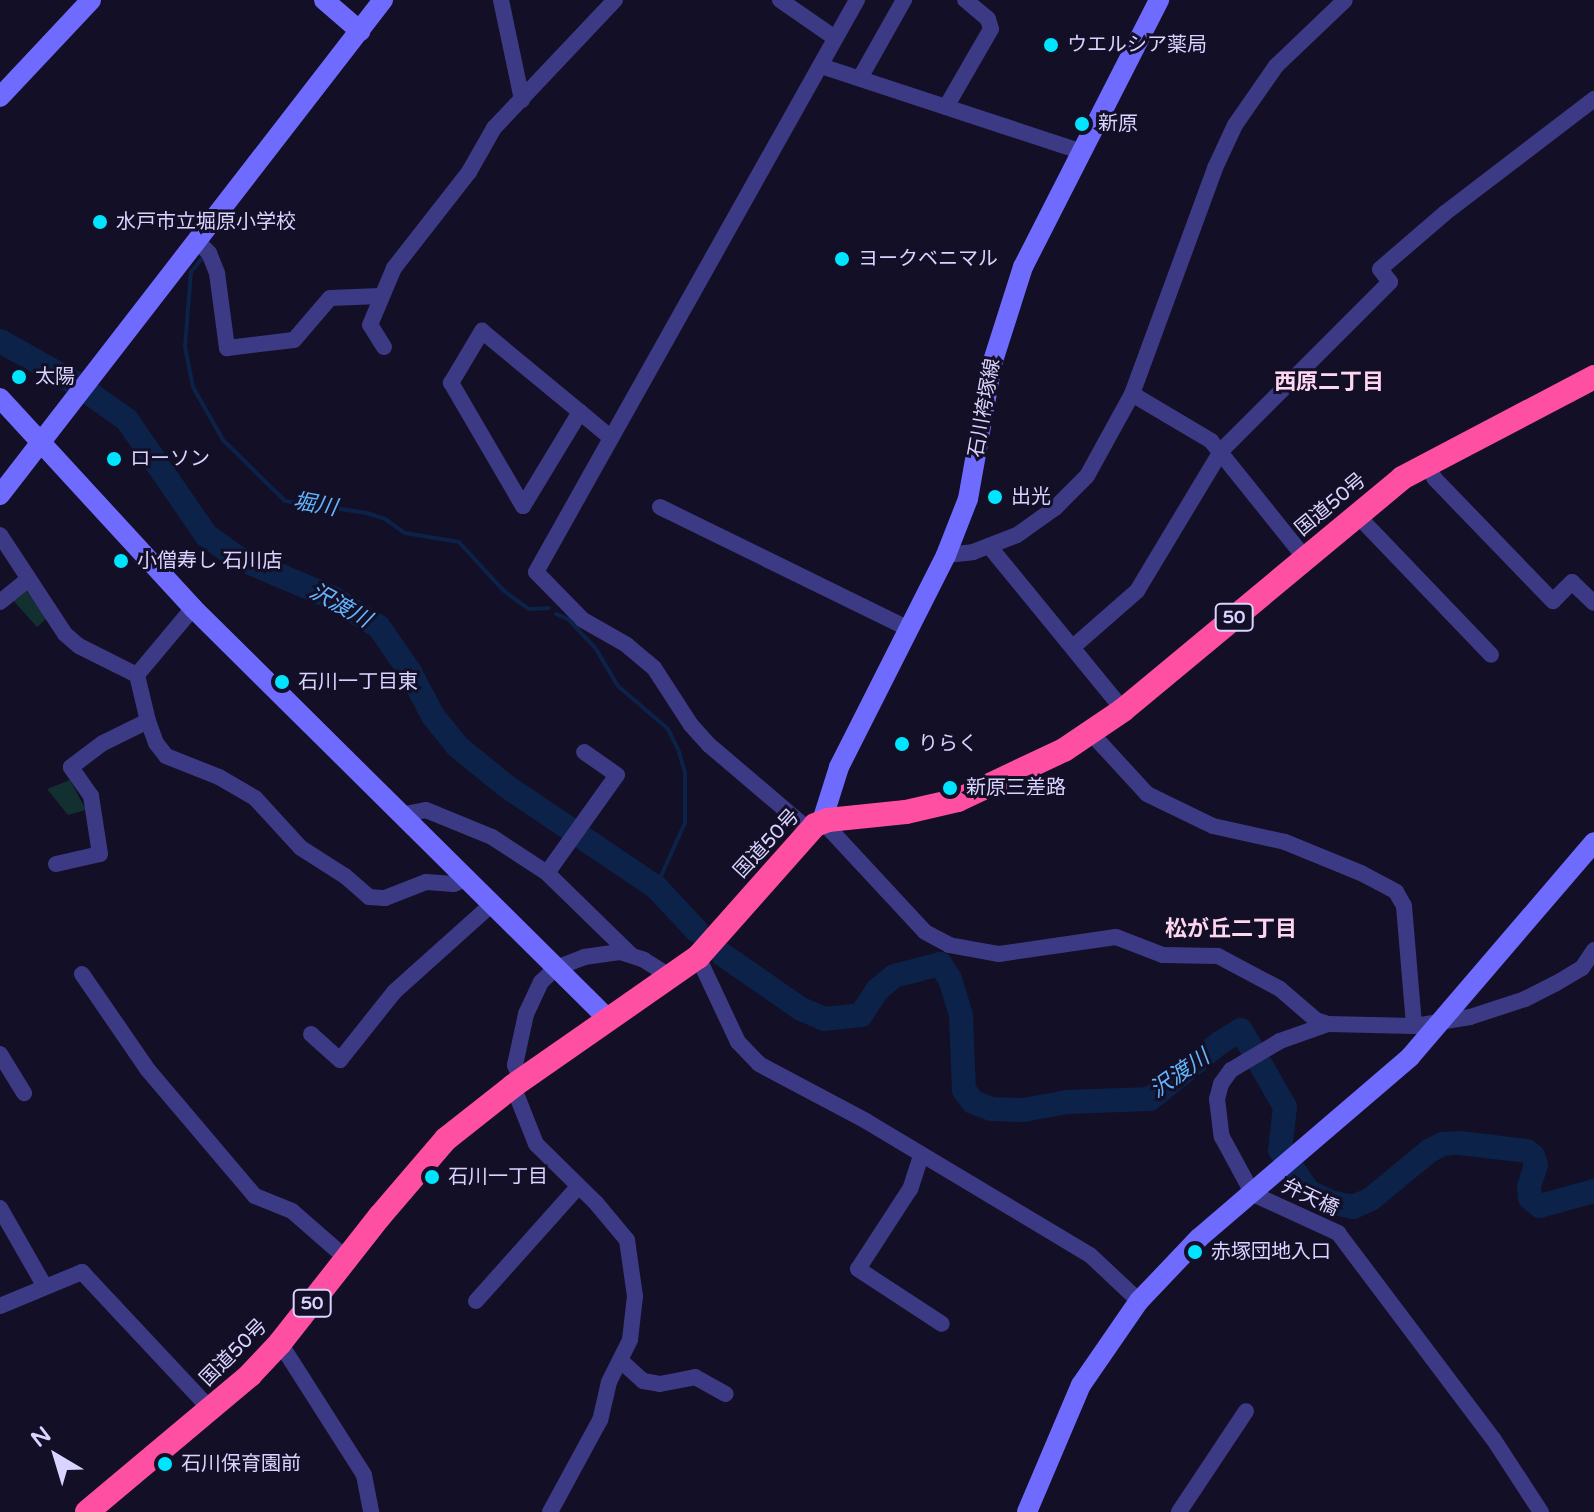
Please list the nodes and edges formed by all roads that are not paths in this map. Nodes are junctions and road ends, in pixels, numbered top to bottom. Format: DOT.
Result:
graph roads {
  1 [pos="91,0"];
  2 [pos="324,0"];
  3 [pos="383,0"];
  4 [pos="501,0"];
  5 [pos="615,0"];
  6 [pos="780,0"];
  7 [pos="857,0"];
  8 [pos="904,0"];
  9 [pos="965,0"];
  10 [pos="1159,0"];
  11 [pos="1345,0"];
  12 [pos="360,31"];
  13 [pos="835,38"];
  14 [pos="821,66"];
  15 [pos="860,78"];
  16 [pos="0,97"];
  17 [pos="1594,99"];
  18 [pos="522,100"];
  19 [pos="946,107"];
  20 [pos="1080,151"];
  21 [pos="197,241"];
  22 [pos="380,296"];
  23 [pos="384,347"];
  24 [pos="1594,377"];
  25 [pos="1132,394"];
  26 [pos="2,405"];
  27 [pos="580,412"];
  28 [pos="611,438"];
  29 [pos="41,443"];
  30 [pos="1221,451"];
  31 [pos="1426,464"];
  32 [pos="0,495"];
  33 [pos="660,507"];
  34 [pos="1356,514"];
  35 [pos="0,535"];
  36 [pos="989,546"];
  37 [pos="946,555"];
  38 [pos="1305,558"];
  39 [pos="27,580"];
  40 [pos="0,602"];
  41 [pos="1594,603"];
  42 [pos="193,608"];
  43 [pos="909,629"];
  44 [pos="1073,647"];
  45 [pos="1491,655"];
  46 [pos="137,675"];
  47 [pos="1123,710"];
  48 [pos="148,721"];
  49 [pos="1091,733"];
  50 [pos="584,752"];
  51 [pos="400,815"];
  52 [pos="815,826"];
  53 [pos="1594,842"];
  54 [pos="56,864"];
  55 [pos="547,873"];
  56 [pos="466,879"];
  57 [pos="492,904"];
  58 [pos="1594,950"];
  59 [pos="630,954"];
  60 [pos="698,957"];
  61 [pos="556,968"];
  62 [pos="1588,970"];
  63 [pos="82,974"];
  64 [pos="671,977"];
  65 [pos="609,1020"];
  66 [pos="1441,1023"];
  67 [pos="1328,1024"];
  68 [pos="1414,1026"];
  69 [pos="311,1034"];
  70 [pos="0,1054"];
  71 [pos="517,1083"];
  72 [pos="24,1093"];
  73 [pos="921,1156"];
  74 [pos="578,1187"];
  75 [pos="1253,1194"];
  76 [pos="0,1208"];
  77 [pos="347,1259"];
  78 [pos="45,1287"];
  79 [pos="476,1301"];
  80 [pos="1139,1301"];
  81 [pos="0,1306"];
  82 [pos="942,1324"];
  83 [pos="280,1343"];
  84 [pos="621,1361"];
  85 [pos="726,1394"];
  86 [pos="211,1410"];
  87 [pos="1246,1411"];
  88 [pos="87,1512"];
  89 [pos="371,1512"];
  90 [pos="550,1512"];
  91 [pos="1027,1512"];
  92 [pos="1179,1512"];
  93 [pos="1541,1512"];
  1 -- 16 [label="street"];
  2 -- 12 [label="street"];
  3 -- 12 [label="street"];
  4 -- 18 [label="street"];
  5 -- 18 [label="street"];
  6 -- 13 [label="street"];
  7 -- 13 [label="street"];
  8 -- 15 [label="street"];
  9 -- 19 [label="street"];
  10 -- 20 [label="street, 石川袴塚線"];
  11 -- 25 [label="street"];
  12 -- 21 [label="street"];
  13 -- 14 [label="street"];
  14 -- 15 [label="street"];
  14 -- 28 [label="street"];
  15 -- 19 [label="street"];
  17 -- 30 [label="street"];
  18 -- 22 [label="street"];
  19 -- 20 [label="street"];
  20 -- 37 [label="street, 石川袴塚線"];
  21 -- 22 [label="street"];
  21 -- 29 [label="street"];
  22 -- 23 [label="street"];
  24 -- 31 [label="highway, 国道50号 / 50"];
  25 -- 30 [label="street"];
  25 -- 36 [label="street"];
  26 -- 29 [label="street"];
  27 -- 27 [label="street"];
  27 -- 28 [label="street"];
  28 -- 52 [label="street"];
  29 -- 32 [label="street"];
  29 -- 42 [label="street"];
  30 -- 38 [label="street"];
  30 -- 44 [label="street"];
  31 -- 34 [label="highway, 国道50号 / 50"];
  31 -- 41 [label="street"];
  33 -- 43 [label="street"];
  34 -- 38 [label="highway, 国道50号 / 50"];
  34 -- 45 [label="street"];
  35 -- 39 [label="street"];
  36 -- 37 [label="street"];
  36 -- 44 [label="street"];
  37 -- 43 [label="street, 石川袴塚線"];
  38 -- 47 [label="highway, 国道50号 / 50"];
  39 -- 40 [label="street"];
  39 -- 46 [label="street"];
  42 -- 46 [label="street"];
  42 -- 51 [label="street"];
  43 -- 52 [label="street, 石川袴塚線"];
  44 -- 47 [label="street"];
  46 -- 48 [label="street"];
  47 -- 49 [label="highway, 国道50号 / 50"];
  48 -- 54 [label="street"];
  48 -- 56 [label="street"];
  49 -- 52 [label="highway, 国道50号 / 50"];
  49 -- 68 [label="street"];
  50 -- 55 [label="street"];
  51 -- 55 [label="street"];
  51 -- 56 [label="street"];
  52 -- 60 [label="highway, 国道50号 / 50"];
  52 -- 67 [label="street"];
  53 -- 66 [label="street"];
  55 -- 59 [label="street"];
  56 -- 57 [label="street"];
  57 -- 61 [label="street"];
  57 -- 69 [label="street"];
  58 -- 62 [label="street"];
  59 -- 61 [label="street"];
  59 -- 64 [label="street"];
  60 -- 64 [label="highway, 国道50号 / 50"];
  60 -- 73 [label="street"];
  61 -- 65 [label="street"];
  61 -- 71 [label="street"];
  62 -- 66 [label="street"];
  63 -- 77 [label="street"];
  64 -- 65 [label="highway, 国道50号 / 50"];
  65 -- 71 [label="highway, 国道50号 / 50"];
  66 -- 68 [label="street"];
  66 -- 75 [label="street"];
  67 -- 68 [label="street"];
  67 -- 75 [label="street, 弁天橋"];
  70 -- 72 [label="street"];
  71 -- 74 [label="street"];
  71 -- 77 [label="highway, 国道50号 / 50"];
  73 -- 80 [label="street"];
  73 -- 82 [label="street"];
  74 -- 79 [label="street"];
  74 -- 84 [label="street"];
  75 -- 80 [label="street"];
  75 -- 93 [label="street, 弁天橋"];
  76 -- 78 [label="street"];
  77 -- 83 [label="highway, 国道50号 / 50"];
  78 -- 81 [label="street"];
  78 -- 86 [label="street"];
  80 -- 91 [label="street"];
  83 -- 86 [label="highway, 国道50号 / 50"];
  83 -- 89 [label="street"];
  84 -- 85 [label="street"];
  84 -- 90 [label="street"];
  86 -- 88 [label="highway, 国道50号 / 50"];
  87 -- 92 [label="street"];
}
